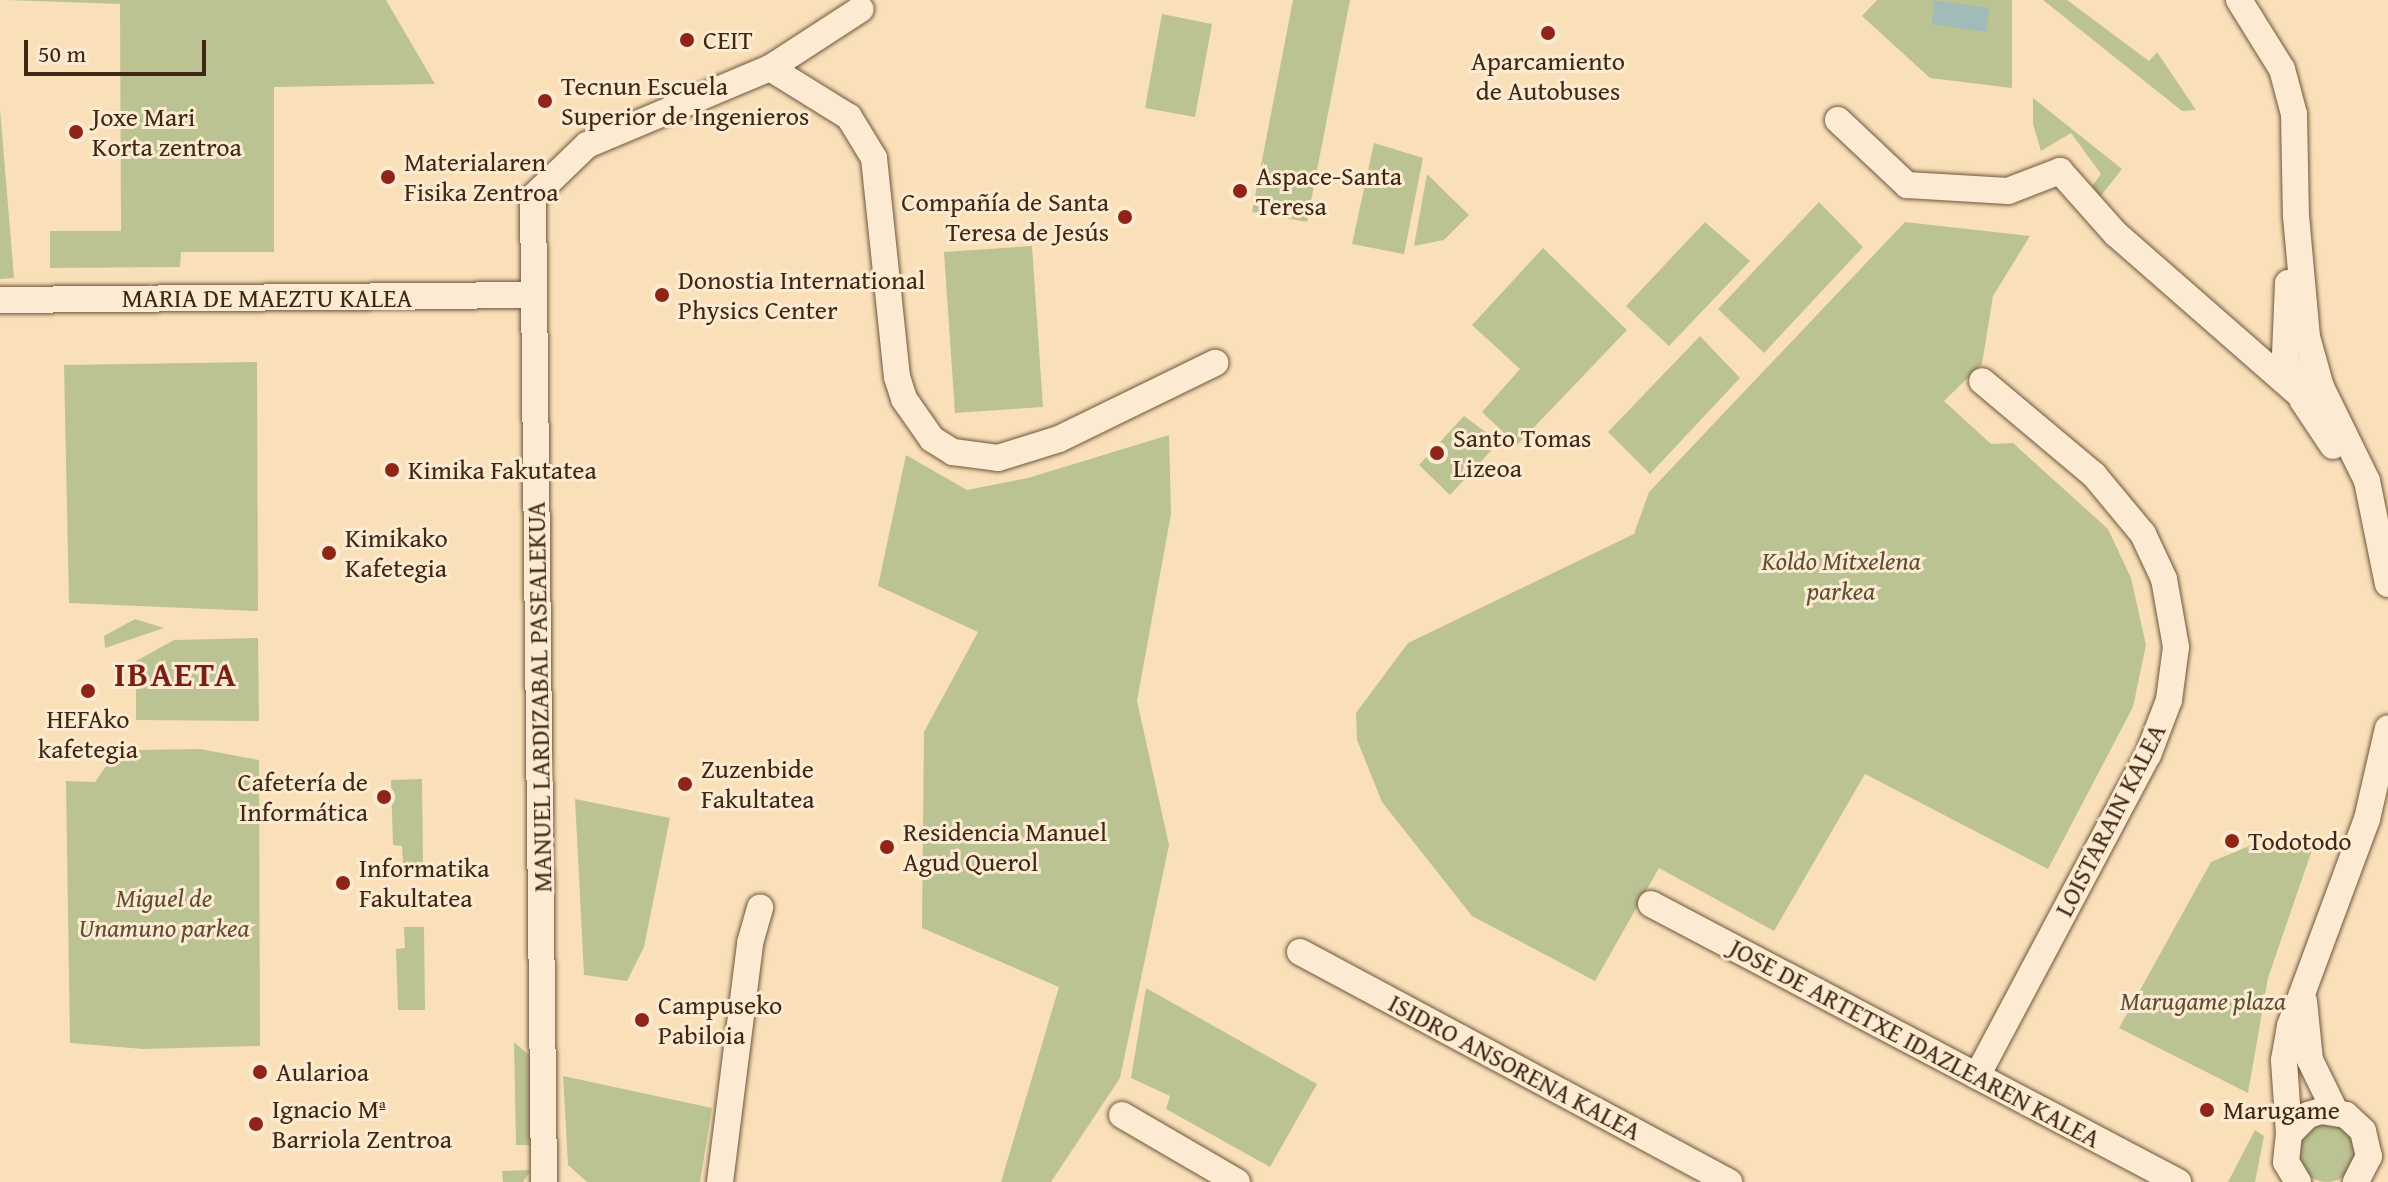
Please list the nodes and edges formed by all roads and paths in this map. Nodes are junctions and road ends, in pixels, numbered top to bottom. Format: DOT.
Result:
graph roads {
  1 [pos="2239,0"];
  2 [pos="861,9"];
  3 [pos="770,68"];
  4 [pos="1838,120"];
  5 [pos="2296,216"];
  6 [pos="534,295"];
  7 [pos="0,300"];
  8 [pos="2217,317"];
  9 [pos="2285,331"];
  10 [pos="2312,354"];
  11 [pos="1215,363"];
  12 [pos="1982,381"];
  13 [pos="2299,394"];
  14 [pos="2375,521"];
  15 [pos="2388,584"];
  16 [pos="2388,728"];
  17 [pos="1651,904"];
  18 [pos="760,907"];
  19 [pos="1300,952"];
  20 [pos="2304,991"];
  21 [pos="1977,1076"];
  22 [pos="2335,1111"];
  23 [pos="1122,1115"];
  24 [pos="2363,1131"];
  25 [pos="2289,1134"];
  26 [pos="2388,1142"];
  27 [pos="2388,1171"];
  28 [pos="2289,1175"];
  29 [pos="2357,1181"];
  30 [pos="544,1182"];
  31 [pos="720,1182"];
  32 [pos="1237,1182"];
  33 [pos="1729,1182"];
  34 [pos="2178,1182"];
  1 -- 5 [label="street"];
  2 -- 3 [label="street, MANUEL LARDIZABAL PASEALEKUA"];
  3 -- 6 [label="street, MANUEL LARDIZABAL PASEALEKUA"];
  3 -- 11 [label="street"];
  4 -- 8 [label="street"];
  5 -- 9 [label="street"];
  5 -- 10 [label="street"];
  6 -- 7 [label="street, MARIA DE MAEZTU KALEA"];
  6 -- 30 [label="street, MANUEL LARDIZABAL PASEALEKUA"];
  8 -- 9 [label="street"];
  8 -- 13 [label="street"];
  9 -- 10 [label="street"];
  9 -- 13 [label="street"];
  10 -- 14 [label="street"];
  12 -- 21 [label="street, LOISTARAIN KALEA"];
  13 -- 14 [label="street"];
  14 -- 15 [label="street"];
  16 -- 20 [label="street"];
  17 -- 21 [label="street, JOSE DE ARTETXE IDAZLEAREN KALEA"];
  18 -- 31 [label="street"];
  19 -- 33 [label="street, ISIDRO ANSORENA KALEA"];
  20 -- 22 [label="street"];
  20 -- 25 [label="street"];
  21 -- 34 [label="street, JOSE DE ARTETXE IDAZLEAREN KALEA"];
  22 -- 24 [label="street"];
  22 -- 25 [label="street"];
  23 -- 32 [label="street"];
  24 -- 26 [label="street"];
  24 -- 29 [label="street"];
  25 -- 28 [label="street"];
  27 -- 29 [label="street"];
}
